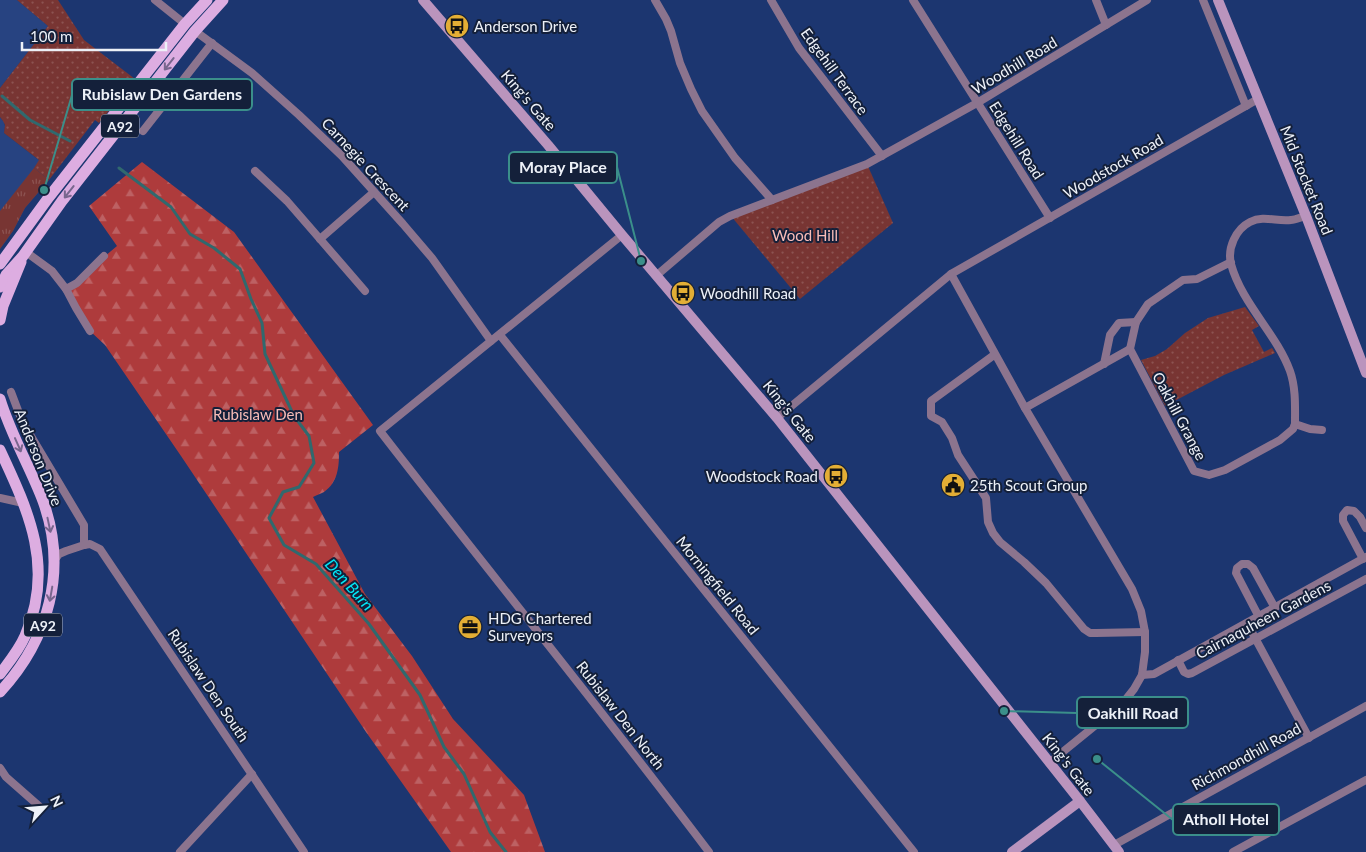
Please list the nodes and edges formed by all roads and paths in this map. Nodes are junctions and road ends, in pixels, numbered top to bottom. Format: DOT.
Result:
graph roads {
  1 [pos="155,0"];
  2 [pos="207,0"];
  3 [pos="223,0"];
  4 [pos="423,0"];
  5 [pos="654,0"];
  6 [pos="771,0"];
  7 [pos="913,0"];
  8 [pos="1096,0"];
  9 [pos="1147,0"];
  10 [pos="1203,0"];
  11 [pos="1218,0"];
  12 [pos="1106,24"];
  13 [pos="190,27"];
  14 [pos="212,43"];
  15 [pos="1258,99"];
  16 [pos="977,103"];
  17 [pos="1246,106"];
  18 [pos="143,131"];
  19 [pos="882,156"];
  20 [pos="255,171"];
  21 [pos="374,192"];
  22 [pos="772,200"];
  23 [pos="1306,216"];
  24 [pos="1050,218"];
  25 [pos="622,235"];
  26 [pos="320,239"];
  27 [pos="24,254"];
  28 [pos="104,256"];
  29 [pos="1231,262"];
  30 [pos="0,264"];
  31 [pos="951,274"];
  32 [pos="657,275"];
  33 [pos="0,287"];
  34 [pos="66,289"];
  35 [pos="365,292"];
  36 [pos="0,320"];
  37 [pos="1136,322"];
  38 [pos="90,331"];
  39 [pos="500,334"];
  40 [pos="491,341"];
  41 [pos="1130,349"];
  42 [pos="994,354"];
  43 [pos="1104,364"];
  44 [pos="1366,373"];
  45 [pos="11,392"];
  46 [pos="0,399"];
  47 [pos="1025,408"];
  48 [pos="3,418"];
  49 [pos="777,418"];
  50 [pos="1295,424"];
  51 [pos="1322,430"];
  52 [pos="0,450"];
  53 [pos="0,498"];
  54 [pos="24,503"];
  55 [pos="1366,528"];
  56 [pos="84,545"];
  57 [pos="1365,558"];
  58 [pos="54,562"];
  59 [pos="1366,579"];
  60 [pos="1276,608"];
  61 [pos="1259,617"];
  62 [pos="1247,623"];
  63 [pos="1145,632"];
  64 [pos="1255,639"];
  65 [pos="1178,660"];
  66 [pos="0,674"];
  67 [pos="1142,675"];
  68 [pos="0,692"];
  69 [pos="1366,706"];
  70 [pos="1308,738"];
  71 [pos="1049,763"];
  72 [pos="0,768"];
  73 [pos="252,774"];
  74 [pos="1366,780"];
  75 [pos="1080,801"];
  76 [pos="39,806"];
  77 [pos="1116,849"];
  78 [pos="180,852"];
  79 [pos="304,852"];
  80 [pos="710,852"];
  81 [pos="914,852"];
  82 [pos="1012,852"];
  83 [pos="1233,852"];
  1 -- 13 [label="street, Carnegie Crescent"];
  2 -- 13 [label="main road, A92"];
  3 -- 13 [label="main road, A92"];
  4 -- 25 [label="street, King's Gate"];
  5 -- 22 [label="street"];
  6 -- 19 [label="street, Edgehill Terrace"];
  7 -- 16 [label="street, Edgehill Road"];
  8 -- 12 [label="street"];
  9 -- 12 [label="street, Woodhill Road"];
  10 -- 17 [label="street"];
  11 -- 15 [label="street, Mid Stocket Road"];
  12 -- 16 [label="street, Woodhill Road"];
  13 -- 14 [label="street, Carnegie Crescent"];
  13 -- 27 [label="main road, A92, one-way"];
  13 -- 30 [label="main road, A92"];
  14 -- 18 [label="street"];
  14 -- 21 [label="street, Carnegie Crescent"];
  15 -- 17 [label="street, Woodstock Road"];
  15 -- 23 [label="street, Mid Stocket Road"];
  16 -- 19 [label="street, Woodhill Road"];
  16 -- 24 [label="street, Edgehill Road"];
  17 -- 24 [label="street, Woodstock Road"];
  19 -- 22 [label="street, Woodhill Road"];
  20 -- 26 [label="street"];
  21 -- 26 [label="street"];
  21 -- 40 [label="street, Carnegie Crescent"];
  22 -- 32 [label="street, Woodhill Road"];
  23 -- 29 [label="street"];
  23 -- 44 [label="street, Mid Stocket Road"];
  24 -- 31 [label="street, Woodstock Road"];
  25 -- 32 [label="street, King's Gate"];
  25 -- 39 [label="street"];
  26 -- 35 [label="street"];
  27 -- 33 [label="main road"];
  27 -- 34 [label="street"];
  27 -- 36 [label="main road, A92"];
  28 -- 34 [label="street"];
  29 -- 37 [label="street"];
  29 -- 50 [label="street"];
  31 -- 42 [label="street"];
  31 -- 49 [label="street, Woodstock Road"];
  32 -- 49 [label="street, King's Gate"];
  34 -- 38 [label="street"];
  37 -- 41 [label="street"];
  37 -- 43 [label="street"];
  39 -- 40 [label="street"];
  39 -- 81 [label="street, Morningfield Road"];
  40 -- 80 [label="street, Rubislaw Den North"];
  41 -- 43 [label="street"];
  41 -- 50 [label="street, Oakhill Grange"];
  42 -- 47 [label="street"];
  42 -- 63 [label="street"];
  43 -- 47 [label="street"];
  45 -- 56 [label="street"];
  46 -- 48 [label="main road, Anderson Drive / A92"];
  47 -- 63 [label="street"];
  48 -- 58 [label="main road, Anderson Drive / A92, one-way"];
  49 -- 71 [label="street, King's Gate"];
  50 -- 51 [label="street"];
  52 -- 54 [label="main road, A92"];
  53 -- 54 [label="street"];
  54 -- 66 [label="main road, A92"];
  55 -- 57 [label="street, Cairnaquheen Gardens"];
  56 -- 58 [label="street"];
  56 -- 73 [label="street, Rubislaw Den South"];
  57 -- 60 [label="street, Cairnaquheen Gardens"];
  58 -- 68 [label="main road, Anderson Drive / A92, one-way"];
  59 -- 64 [label="street, Cairnaquheen Gardens"];
  60 -- 61 [label="street, Cairnaquheen Gardens"];
  60 -- 61 [label="street, Cairnaquheen Gardens"];
  61 -- 62 [label="street, Cairnaquheen Gardens"];
  62 -- 64 [label="street"];
  62 -- 65 [label="street, Cairnaquheen Gardens"];
  63 -- 67 [label="street"];
  64 -- 65 [label="street, Cairnaquheen Gardens"];
  64 -- 70 [label="street"];
  65 -- 67 [label="street, Cairnaquheen Gardens"];
  67 -- 71 [label="street"];
  69 -- 70 [label="street, Richmondhill Road"];
  70 -- 77 [label="street, Richmondhill Road"];
  71 -- 75 [label="street, King's Gate"];
  72 -- 76 [label="street"];
  73 -- 78 [label="street"];
  73 -- 79 [label="street, Rubislaw Den South"];
  74 -- 83 [label="street"];
  75 -- 77 [label="street, King's Gate"];
  75 -- 82 [label="street"];
}
